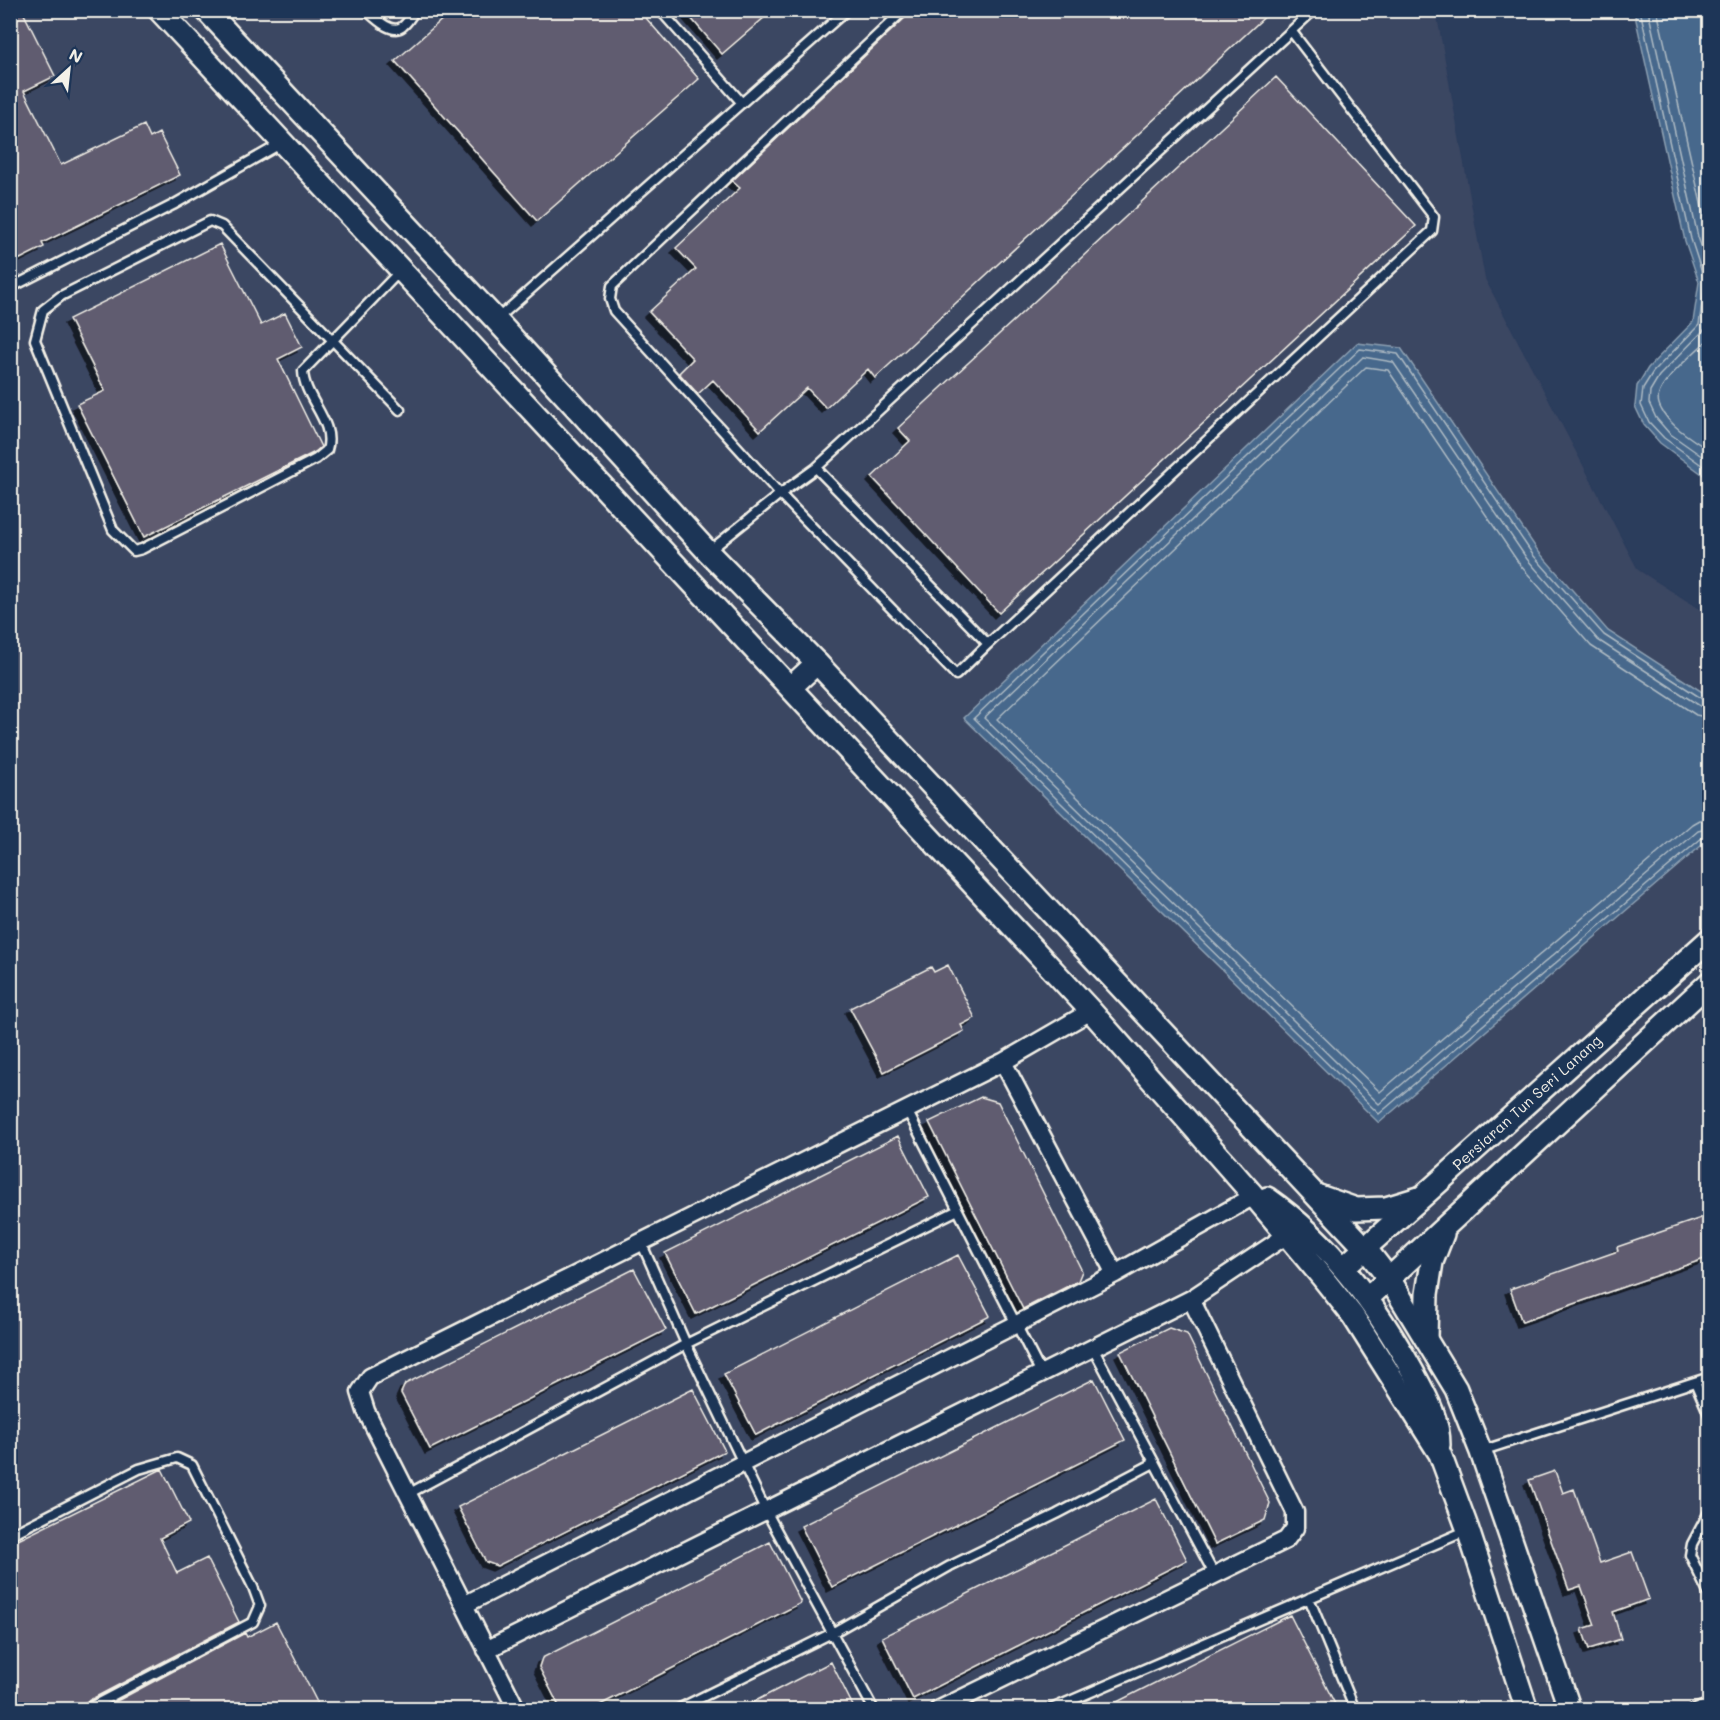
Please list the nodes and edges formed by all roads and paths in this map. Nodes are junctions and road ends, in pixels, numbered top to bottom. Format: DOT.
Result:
graph roads {
  1 [pos="159,10"];
  2 [pos="206,10"];
  3 [pos="366,10"];
  4 [pos="416,10"];
  5 [pos="660,10"];
  6 [pos="847,10"];
  7 [pos="904,10"];
  8 [pos="1314,10"];
  9 [pos="1292,32"];
  10 [pos="742,103"];
  11 [pos="282,143"];
  12 [pos="401,270"];
  13 [pos="10,288"];
  14 [pos="496,320"];
  15 [pos="333,339"];
  16 [pos="400,410"];
  17 [pos="816,468"];
  18 [pos="780,494"];
  19 [pos="708,552"];
  20 [pos="988,644"];
  21 [pos="817,663"];
  22 [pos="791,687"];
  23 [pos="1710,939"];
  24 [pos="1710,982"];
  25 [pos="1091,1011"];
  26 [pos="1003,1062"];
  27 [pos="907,1110"];
  28 [pos="1248,1189"];
  29 [pos="1315,1195"];
  30 [pos="1424,1196"];
  31 [pos="958,1210"];
  32 [pos="1446,1228"];
  33 [pos="1287,1235"];
  34 [pos="641,1242"];
  35 [pos="1366,1249"];
  36 [pos="1344,1267"];
  37 [pos="1115,1274"];
  38 [pos="1390,1280"];
  39 [pos="1368,1298"];
  40 [pos="1191,1299"];
  41 [pos="1017,1324"];
  42 [pos="1426,1340"];
  43 [pos="686,1344"];
  44 [pos="1093,1348"];
  45 [pos="1041,1373"];
  46 [pos="1710,1377"];
  47 [pos="1695,1382"];
  48 [pos="1710,1417"];
  49 [pos="1481,1452"];
  50 [pos="1440,1454"];
  51 [pos="1155,1462"];
  52 [pos="742,1464"];
  53 [pos="408,1494"];
  54 [pos="766,1510"];
  55 [pos="1710,1510"];
  56 [pos="1468,1530"];
  57 [pos="10,1535"];
  58 [pos="1214,1574"];
  59 [pos="1710,1597"];
  60 [pos="1309,1599"];
  61 [pos="464,1605"];
  62 [pos="832,1633"];
  63 [pos="486,1650"];
  64 [pos="1710,1703"];
  65 [pos="86,1710"];
  66 [pos="517,1710"];
  67 [pos="676,1710"];
  68 [pos="874,1710"];
  69 [pos="938,1710"];
  70 [pos="1049,1710"];
  71 [pos="1355,1710"];
  72 [pos="1527,1710"];
  73 [pos="1570,1710"];
  74 [pos="1692,1710"];
  1 -- 11 [label="street"];
  2 -- 14 [label="street"];
  3 -- 4 [label="lane"];
  5 -- 10 [label="lane"];
  6 -- 10 [label="lane"];
  7 -- 18 [label="lane"];
  8 -- 9 [label="lane"];
  9 -- 17 [label="lane"];
  9 -- 20 [label="lane"];
  10 -- 14 [label="lane"];
  11 -- 12 [label="street"];
  11 -- 13 [label="lane"];
  12 -- 15 [label="lane"];
  12 -- 22 [label="street"];
  14 -- 19 [label="street"];
  15 -- 15 [label="lane"];
  15 -- 16 [label="lane"];
  17 -- 18 [label="lane"];
  17 -- 20 [label="lane"];
  18 -- 19 [label="lane"];
  18 -- 20 [label="lane"];
  19 -- 21 [label="street"];
  21 -- 22 [label="street"];
  21 -- 29 [label="street"];
  22 -- 25 [label="street"];
  23 -- 30 [label="street, Persiaran Tun Seri Lanang"];
  24 -- 32 [label="street"];
  25 -- 26 [label="street"];
  25 -- 28 [label="street"];
  26 -- 27 [label="street"];
  26 -- 37 [label="street"];
  27 -- 31 [label="lane"];
  27 -- 34 [label="street"];
  28 -- 33 [label="street"];
  28 -- 36 [label="street"];
  28 -- 37 [label="street"];
  29 -- 30 [label="street"];
  29 -- 35 [label="street"];
  30 -- 35 [label="street, Persiaran Tun Seri Lanang"];
  31 -- 41 [label="lane"];
  31 -- 43 [label="lane"];
  32 -- 38 [label="street"];
  32 -- 42 [label="street"];
  33 -- 40 [label="street"];
  33 -- 50 [label="street"];
  34 -- 43 [label="lane"];
  34 -- 53 [label="street"];
  35 -- 36 [label="street, Persiaran Tun Seri Lanang"];
  35 -- 38 [label="street"];
  36 -- 39 [label="street"];
  37 -- 41 [label="street"];
  38 -- 39 [label="street"];
  38 -- 42 [label="street"];
  39 -- 50 [label="street"];
  40 -- 44 [label="street"];
  40 -- 58 [label="street"];
  41 -- 45 [label="lane"];
  41 -- 52 [label="street"];
  42 -- 49 [label="street"];
  43 -- 52 [label="lane"];
  43 -- 53 [label="lane"];
  44 -- 45 [label="street"];
  44 -- 51 [label="lane"];
  45 -- 54 [label="street"];
  46 -- 47 [label="lane"];
  47 -- 48 [label="lane"];
  47 -- 49 [label="lane"];
  49 -- 73 [label="street"];
  50 -- 56 [label="street"];
  51 -- 58 [label="lane"];
  51 -- 62 [label="lane"];
  52 -- 54 [label="lane"];
  52 -- 61 [label="street"];
  53 -- 61 [label="street"];
  54 -- 62 [label="lane"];
  54 -- 63 [label="street"];
  55 -- 59 [label="lane"];
  56 -- 60 [label="lane"];
  56 -- 72 [label="street"];
  57 -- 65 [label="lane"];
  58 -- 69 [label="street"];
  60 -- 70 [label="lane"];
  60 -- 71 [label="lane"];
  61 -- 63 [label="street"];
  62 -- 67 [label="lane"];
  62 -- 68 [label="lane"];
  63 -- 66 [label="street"];
  64 -- 74 [label="lane"];
}
